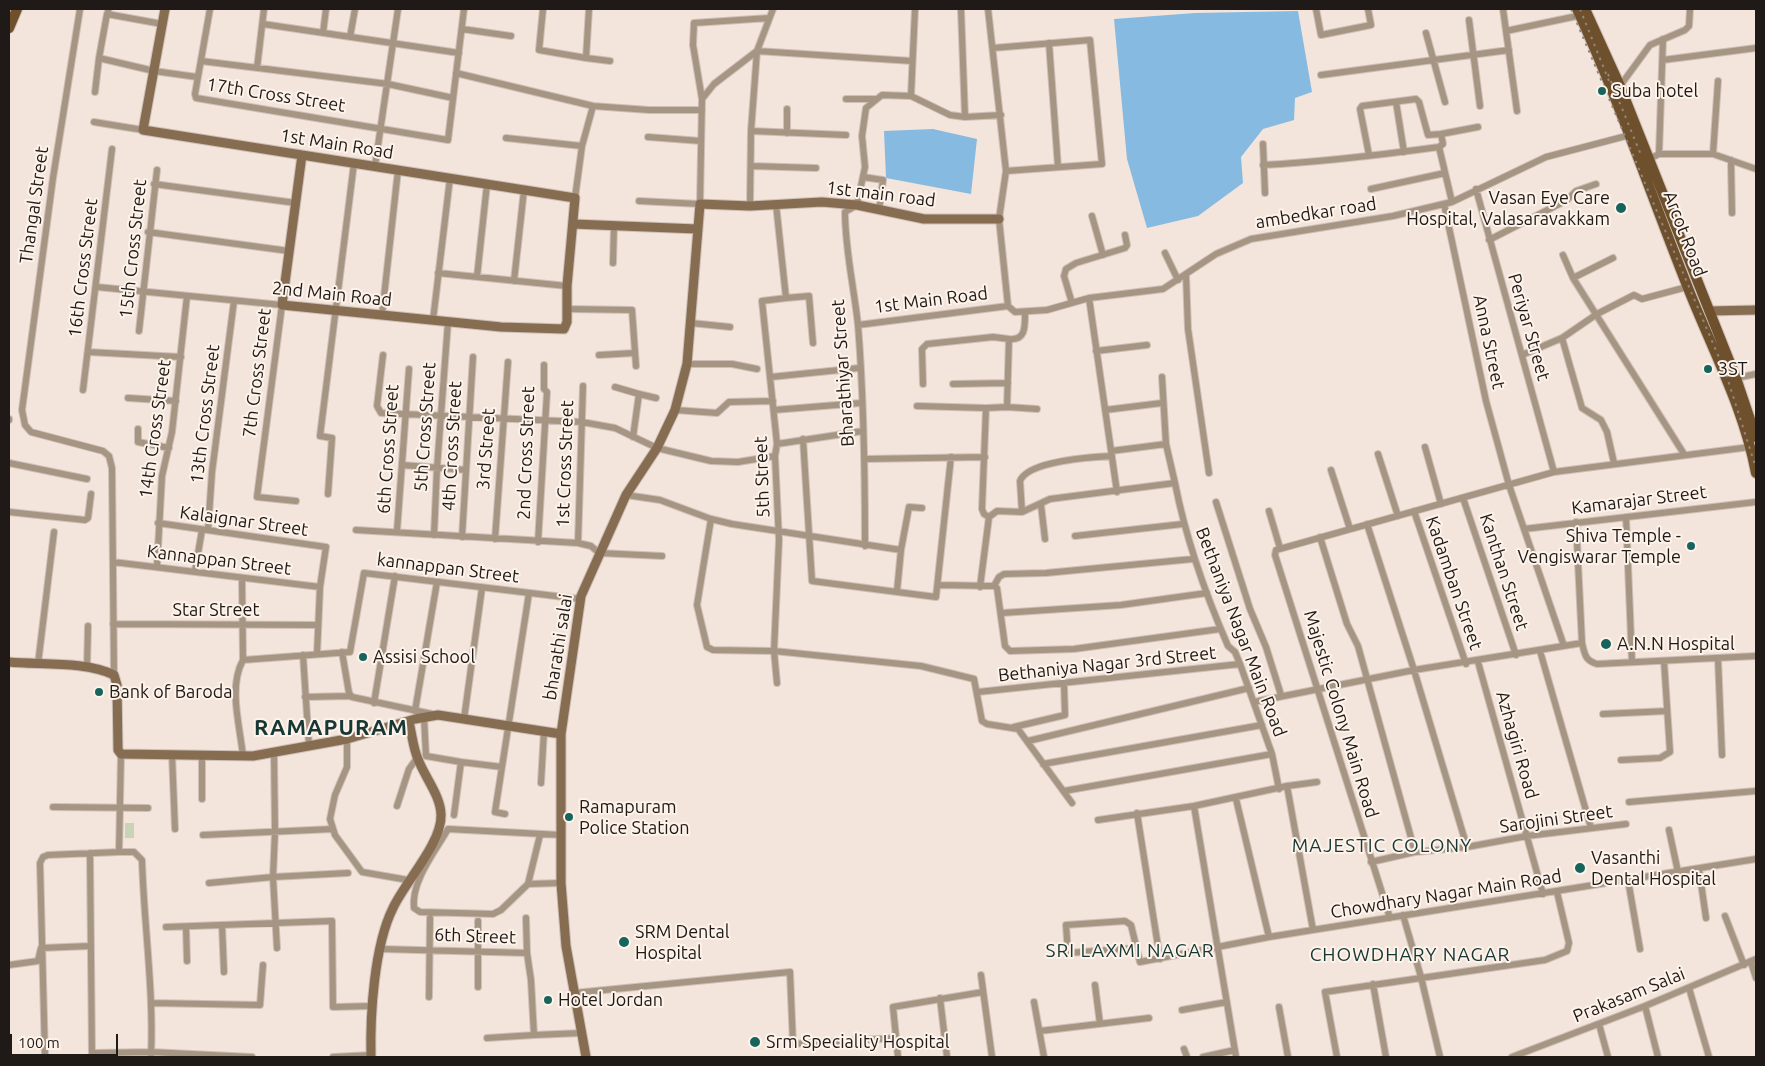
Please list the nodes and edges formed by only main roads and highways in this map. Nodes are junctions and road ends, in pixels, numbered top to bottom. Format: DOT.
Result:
graph roads {
  1 [pos="17,9"];
  2 [pos="1583,12"];
  3 [pos="9,28"];
  4 [pos="1645,161"];
  5 [pos="1681,255"];
  6 [pos="1731,379"];
  7 [pos="1756,437"];
  8 [pos="1756,473"];
  1 -- 3 [label="main road"];
  2 -- 4 [label="main road, Arcot Road"];
  2 -- 4 [label="main road, Arcot Road"];
  4 -- 5 [label="main road, Arcot Road"];
  5 -- 6 [label="main road, Arcot Road"];
  5 -- 6 [label="main road, Arcot Road"];
  6 -- 7 [label="main road, Arcot Road"];
  6 -- 8 [label="main road, Arcot Road"];
}
